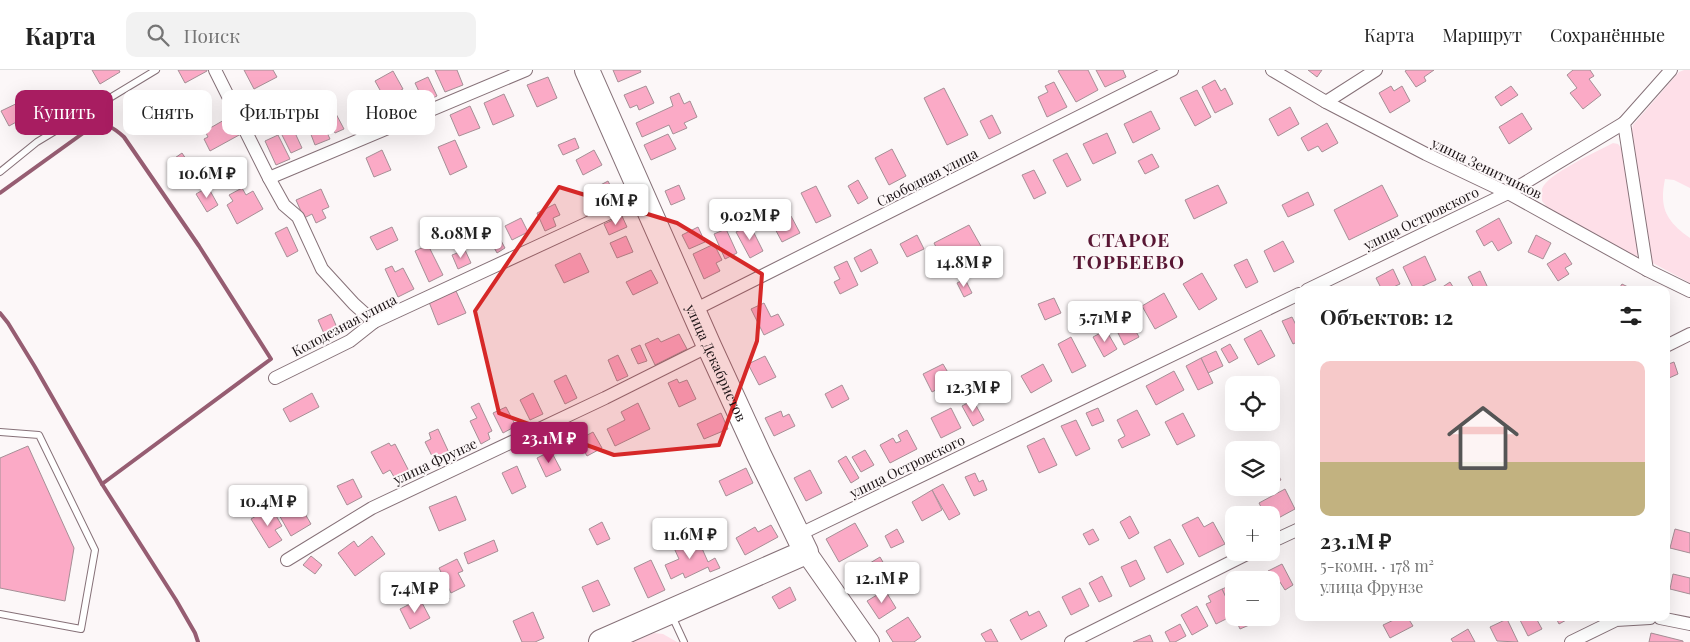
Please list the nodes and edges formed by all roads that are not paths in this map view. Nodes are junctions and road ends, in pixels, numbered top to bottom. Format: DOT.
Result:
graph roads {
  1 [pos="156,70"];
  2 [pos="215,70"];
  3 [pos="526,70"];
  4 [pos="587,70"];
  5 [pos="1172,70"];
  6 [pos="1272,70"];
  7 [pos="1376,70"];
  8 [pos="1671,70"];
  9 [pos="1326,102"];
  10 [pos="1624,123"];
  11 [pos="0,172"];
  12 [pos="268,178"];
  13 [pos="1508,193"];
  14 [pos="644,197"];
  15 [pos="1647,270"];
  16 [pos="1314,286"];
  17 [pos="1690,291"];
  18 [pos="1295,296"];
  19 [pos="694,310"];
  20 [pos="374,322"];
  21 [pos="1690,334"];
  22 [pos="1670,344"];
  23 [pos="709,346"];
  24 [pos="275,378"];
  25 [pos="0,432"];
  26 [pos="1295,531"];
  27 [pos="1280,538"];
  28 [pos="802,543"];
  29 [pos="287,560"];
  30 [pos="1233,561"];
  31 [pos="670,613"];
  32 [pos="0,614"];
  33 [pos="1670,620"];
  34 [pos="1614,621"];
  35 [pos="1690,624"];
  36 [pos="601,642"];
  37 [pos="684,642"];
  38 [pos="869,642"];
  39 [pos="1071,642"];
  40 [pos="1571,642"];
  1 -- 11 [label="lane"];
  2 -- 12 [label="street"];
  3 -- 12 [label="street"];
  4 -- 14 [label="highway, улица Декабристов"];
  5 -- 19 [label="street, Свободная улица"];
  6 -- 9 [label="street, улица Зенитчиков"];
  7 -- 9 [label="street"];
  8 -- 10 [label="street, улица Островского"];
  9 -- 13 [label="street, улица Зенитчиков"];
  10 -- 13 [label="street, улица Островского"];
  10 -- 15 [label="street"];
  12 -- 20 [label="street"];
  13 -- 15 [label="street, улица Зенитчиков"];
  13 -- 16 [label="street, улица Островского"];
  14 -- 19 [label="highway, улица Декабристов"];
  14 -- 20 [label="street, Колодезная улица"];
  15 -- 17 [label="street, улица Зенитчиков"];
  18 -- 28 [label="street, улица Островского"];
  19 -- 23 [label="highway, улица Декабристов"];
  20 -- 24 [label="street, Колодезная улица"];
  21 -- 22 [label="street"];
  23 -- 28 [label="highway, улица Декабристов"];
  23 -- 29 [label="street, улица Фрунзе"];
  25 -- 32 [label="lane"];
  26 -- 27 [label="street"];
  28 -- 31 [label="highway"];
  28 -- 38 [label="main road, улица Декабристов"];
  30 -- 39 [label="street"];
  31 -- 36 [label="highway"];
  31 -- 37 [label="lane"];
  33 -- 35 [label="street"];
  34 -- 40 [label="street"];
}
